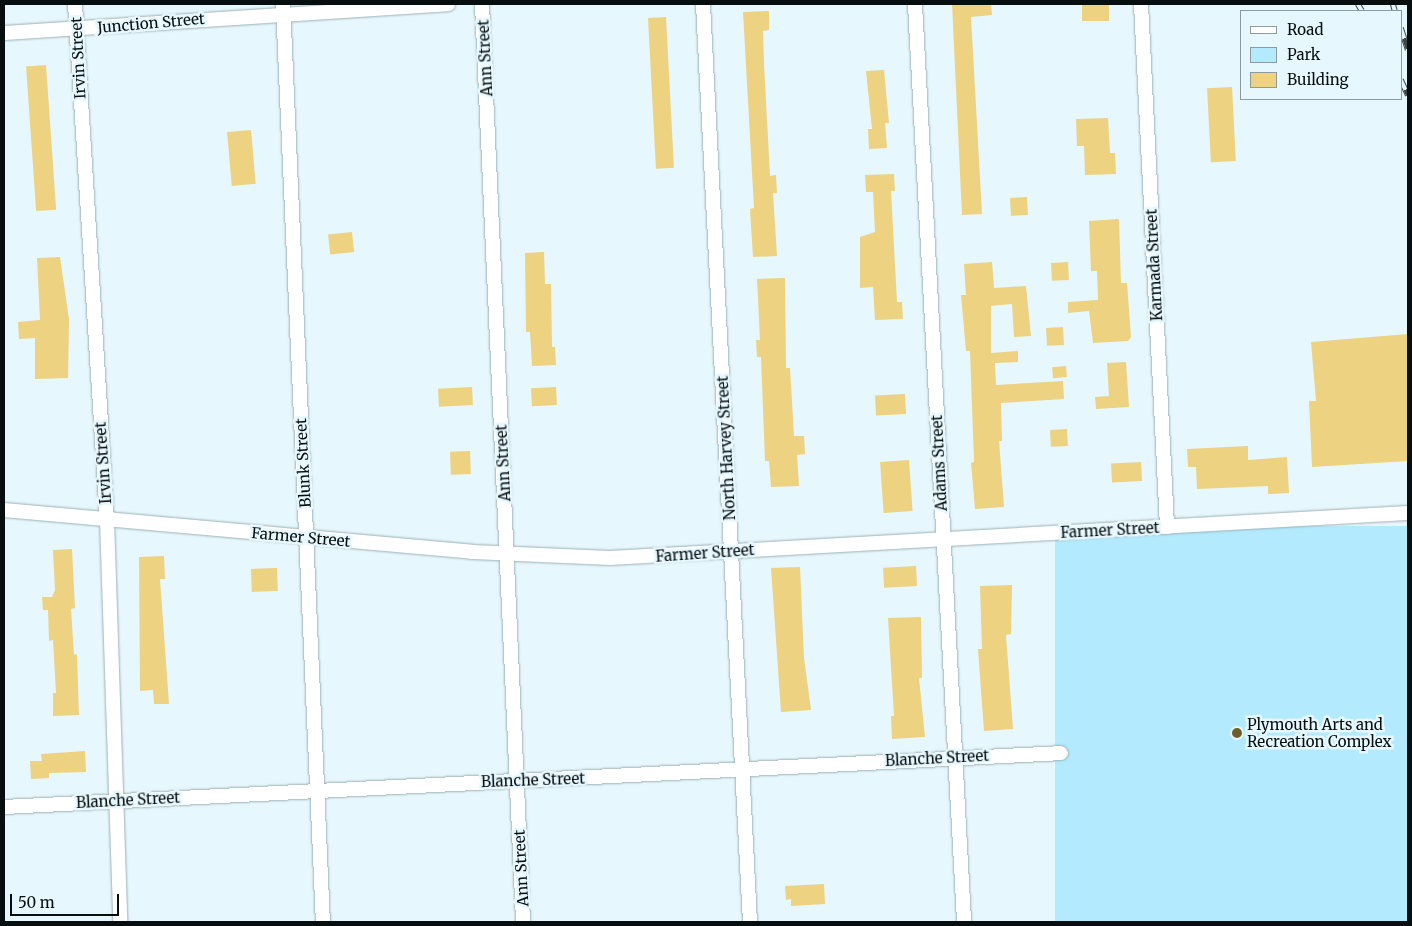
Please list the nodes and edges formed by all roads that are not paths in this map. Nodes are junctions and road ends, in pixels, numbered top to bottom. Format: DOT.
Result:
graph roads {
  1 [pos="76,4"];
  2 [pos="448,4"];
  3 [pos="482,4"];
  4 [pos="702,4"];
  5 [pos="915,4"];
  6 [pos="1141,4"];
  7 [pos="284,8"];
  8 [pos="76,29"];
  9 [pos="4,33"];
  10 [pos="4,510"];
  11 [pos="1408,513"];
  12 [pos="107,520"];
  13 [pos="1167,527"];
  14 [pos="306,538"];
  15 [pos="943,539"];
  16 [pos="731,551"];
  17 [pos="507,554"];
  18 [pos="1061,753"];
  19 [pos="954,756"];
  20 [pos="742,769"];
  21 [pos="517,781"];
  22 [pos="318,790"];
  23 [pos="114,800"];
  24 [pos="4,807"];
  25 [pos="120,922"];
  26 [pos="323,922"];
  27 [pos="523,922"];
  28 [pos="750,922"];
  29 [pos="964,922"];
  1 -- 8 [label="street, Irvin Street"];
  2 -- 7 [label="street, Junction Street"];
  3 -- 17 [label="street, Ann Street"];
  4 -- 16 [label="street, North Harvey Street"];
  5 -- 15 [label="street, Adams Street"];
  6 -- 13 [label="street, Karmada Street"];
  7 -- 8 [label="street, Junction Street"];
  7 -- 14 [label="street, Blunk Street"];
  8 -- 9 [label="street, Junction Street"];
  8 -- 12 [label="street, Irvin Street"];
  10 -- 12 [label="street, Farmer Street"];
  11 -- 13 [label="street, Farmer Street"];
  12 -- 14 [label="street, Farmer Street"];
  12 -- 23 [label="street, Irvin Street"];
  13 -- 15 [label="street, Farmer Street"];
  14 -- 17 [label="street, Farmer Street"];
  14 -- 22 [label="street, Blunk Street"];
  15 -- 16 [label="street, Farmer Street"];
  15 -- 19 [label="street, Adams Street"];
  16 -- 17 [label="street, Farmer Street"];
  16 -- 20 [label="street, North Harvey Street"];
  17 -- 21 [label="street, Ann Street"];
  18 -- 19 [label="street, Blanche Street"];
  19 -- 20 [label="street, Blanche Street"];
  19 -- 29 [label="street, Adams Street"];
  20 -- 21 [label="street, Blanche Street"];
  20 -- 28 [label="street, North Harvey Street"];
  21 -- 22 [label="street, Blanche Street"];
  21 -- 27 [label="street, Ann Street"];
  22 -- 23 [label="street, Blanche Street"];
  22 -- 26 [label="street, Blunk Street"];
  23 -- 24 [label="street, Blanche Street"];
  23 -- 25 [label="street, Irvin Street"];
}
